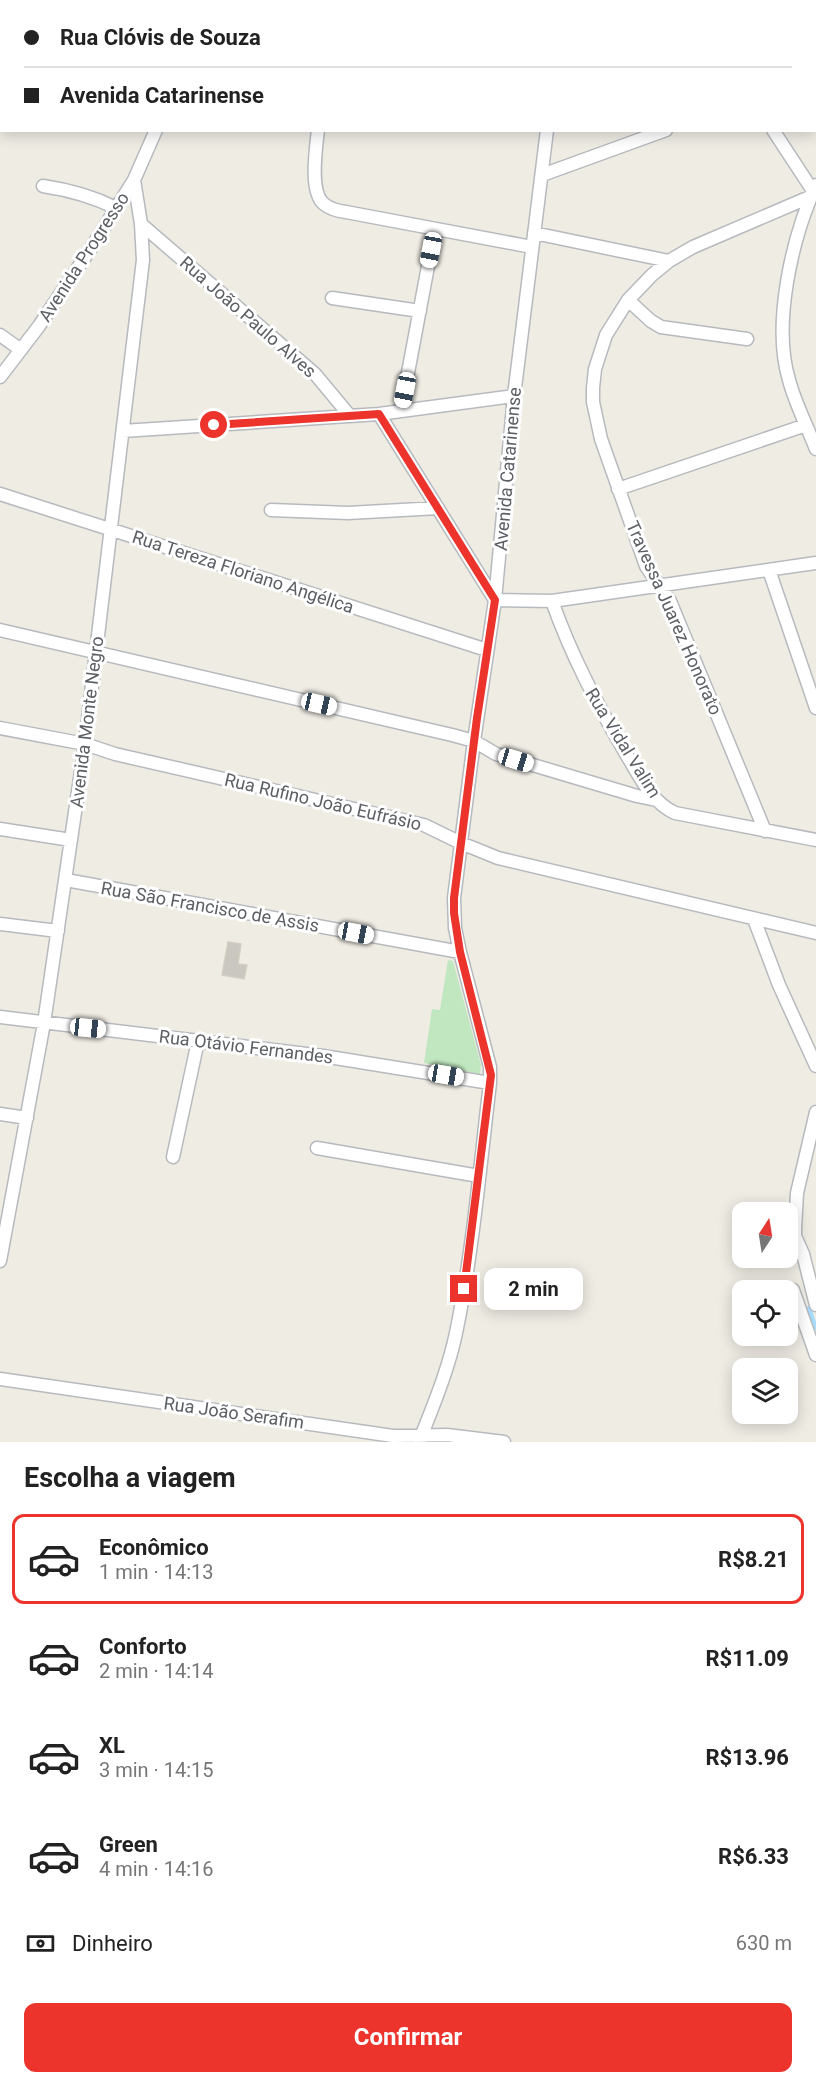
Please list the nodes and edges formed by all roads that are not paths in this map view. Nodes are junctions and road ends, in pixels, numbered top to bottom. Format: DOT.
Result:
graph roads {
  1 [pos="155,132"];
  2 [pos="318,132"];
  3 [pos="547,132"];
  4 [pos="660,132"];
  5 [pos="774,132"];
  6 [pos="542,175"];
  7 [pos="134,180"];
  8 [pos="43,186"];
  9 [pos="814,191"];
  10 [pos="116,208"];
  11 [pos="141,224"];
  12 [pos="435,229"];
  13 [pos="534,233"];
  14 [pos="532,247"];
  15 [pos="669,261"];
  16 [pos="332,298"];
  17 [pos="628,300"];
  18 [pos="420,311"];
  19 [pos="0,336"];
  20 [pos="747,339"];
  21 [pos="21,350"];
  22 [pos="0,377"];
  23 [pos="514,396"];
  24 [pos="401,410"];
  25 [pos="379,414"];
  26 [pos="350,416"];
  27 [pos="806,425"];
  28 [pos="123,431"];
  29 [pos="816,449"];
  30 [pos="618,489"];
  31 [pos="0,494"];
  32 [pos="438,508"];
  33 [pos="271,510"];
  34 [pos="112,531"];
  35 [pos="816,563"];
  36 [pos="770,570"];
  37 [pos="659,585"];
  38 [pos="495,600"];
  39 [pos="552,601"];
  40 [pos="0,630"];
  41 [pos="487,650"];
  42 [pos="97,652"];
  43 [pos="816,708"];
  44 [pos="0,728"];
  45 [pos="474,741"];
  46 [pos="86,744"];
  47 [pos="656,800"];
  48 [pos="0,829"];
  49 [pos="765,831"];
  50 [pos="71,840"];
  51 [pos="816,840"];
  52 [pos="461,843"];
  53 [pos="66,880"];
  54 [pos="754,919"];
  55 [pos="0,924"];
  56 [pos="58,931"];
  57 [pos="816,933"];
  58 [pos="460,952"];
  59 [pos="0,1017"];
  60 [pos="44,1023"];
  61 [pos="198,1041"];
  62 [pos="810,1042"];
  63 [pos="816,1066"];
  64 [pos="490,1083"];
  65 [pos="816,1112"];
  66 [pos="0,1114"];
  67 [pos="27,1118"];
  68 [pos="317,1148"];
  69 [pos="812,1151"];
  70 [pos="173,1157"];
  71 [pos="479,1176"];
  72 [pos="5,1211"];
  73 [pos="810,1255"];
  74 [pos="0,1261"];
  75 [pos="798,1302"];
  76 [pos="816,1305"];
  77 [pos="816,1355"];
  78 [pos="0,1379"];
  79 [pos="420,1439"];
  80 [pos="504,1442"];
  1 -- 7 [label="street, Avenida Progresso"];
  2 -- 12 [label="street"];
  3 -- 6 [label="street, Avenida Catarinense"];
  4 -- 6 [label="street"];
  5 -- 9 [label="street"];
  6 -- 13 [label="street, Avenida Catarinense"];
  7 -- 10 [label="street, Avenida Progresso"];
  7 -- 11 [label="street, Avenida Monte Negro"];
  8 -- 10 [label="street"];
  9 -- 15 [label="street, Travessa Juarez Honorato"];
  9 -- 27 [label="street"];
  10 -- 21 [label="street, Avenida Progresso"];
  11 -- 26 [label="street, Rua João Paulo Alves"];
  11 -- 28 [label="street, Avenida Monte Negro"];
  12 -- 14 [label="street"];
  12 -- 18 [label="street"];
  13 -- 14 [label="street, Avenida Catarinense"];
  13 -- 15 [label="street"];
  14 -- 23 [label="street, Avenida Catarinense"];
  15 -- 17 [label="street, Travessa Juarez Honorato"];
  16 -- 18 [label="street"];
  17 -- 20 [label="street"];
  17 -- 30 [label="street, Travessa Juarez Honorato"];
  18 -- 24 [label="street"];
  19 -- 21 [label="street"];
  21 -- 22 [label="street, Avenida Progresso"];
  23 -- 24 [label="street"];
  23 -- 38 [label="street, Avenida Catarinense"];
  24 -- 25 [label="street"];
  25 -- 26 [label="street"];
  25 -- 32 [label="street"];
  26 -- 28 [label="street"];
  27 -- 29 [label="street"];
  27 -- 30 [label="street"];
  28 -- 34 [label="street, Avenida Monte Negro"];
  30 -- 37 [label="street, Travessa Juarez Honorato"];
  31 -- 34 [label="street, Rua Tereza Floriano Angélica"];
  32 -- 33 [label="street"];
  32 -- 38 [label="street"];
  34 -- 41 [label="street, Rua Tereza Floriano Angélica"];
  34 -- 42 [label="street, Avenida Monte Negro"];
  35 -- 36 [label="street"];
  36 -- 37 [label="street"];
  36 -- 43 [label="street"];
  37 -- 39 [label="street"];
  37 -- 49 [label="street, Travessa Juarez Honorato"];
  38 -- 39 [label="street"];
  38 -- 41 [label="street, Avenida Catarinense"];
  39 -- 47 [label="street, Rua Vidal Valim"];
  40 -- 42 [label="street"];
  41 -- 45 [label="street, Avenida Catarinense"];
  42 -- 45 [label="street"];
  42 -- 46 [label="street, Avenida Monte Negro"];
  44 -- 46 [label="street, Rua Rufino João Eufrásio"];
  45 -- 47 [label="street"];
  45 -- 52 [label="street, Avenida Catarinense"];
  46 -- 50 [label="street, Avenida Monte Negro"];
  46 -- 52 [label="street, Rua Rufino João Eufrásio"];
  47 -- 49 [label="street, Rua Vidal Valim"];
  48 -- 50 [label="street"];
  49 -- 51 [label="street, Rua Vidal Valim"];
  50 -- 53 [label="street, Avenida Monte Negro"];
  52 -- 54 [label="street, Rua Rufino João Eufrásio"];
  52 -- 58 [label="street, Avenida Catarinense"];
  53 -- 56 [label="street, Avenida Monte Negro"];
  53 -- 58 [label="street, Rua São Francisco de Assis"];
  54 -- 57 [label="street, Rua Rufino João Eufrásio"];
  54 -- 62 [label="street"];
  55 -- 56 [label="street"];
  56 -- 60 [label="street, Avenida Monte Negro"];
  58 -- 64 [label="street, Avenida Catarinense"];
  59 -- 60 [label="street, Rua Otávio Fernandes"];
  60 -- 61 [label="street, Rua Otávio Fernandes"];
  60 -- 67 [label="street, Avenida Monte Negro"];
  61 -- 64 [label="street, Rua Otávio Fernandes"];
  61 -- 70 [label="street"];
  62 -- 63 [label="street"];
  64 -- 71 [label="street, Avenida Catarinense"];
  65 -- 69 [label="street"];
  66 -- 67 [label="street"];
  67 -- 72 [label="street, Avenida Monte Negro"];
  68 -- 71 [label="street"];
  69 -- 73 [label="street"];
  71 -- 79 [label="street, Avenida Catarinense"];
  72 -- 74 [label="street, Avenida Monte Negro"];
  73 -- 76 [label="street"];
  75 -- 77 [label="street"];
  78 -- 79 [label="street, Rua João Serafim"];
  79 -- 80 [label="street, Rua João Serafim"];
}
